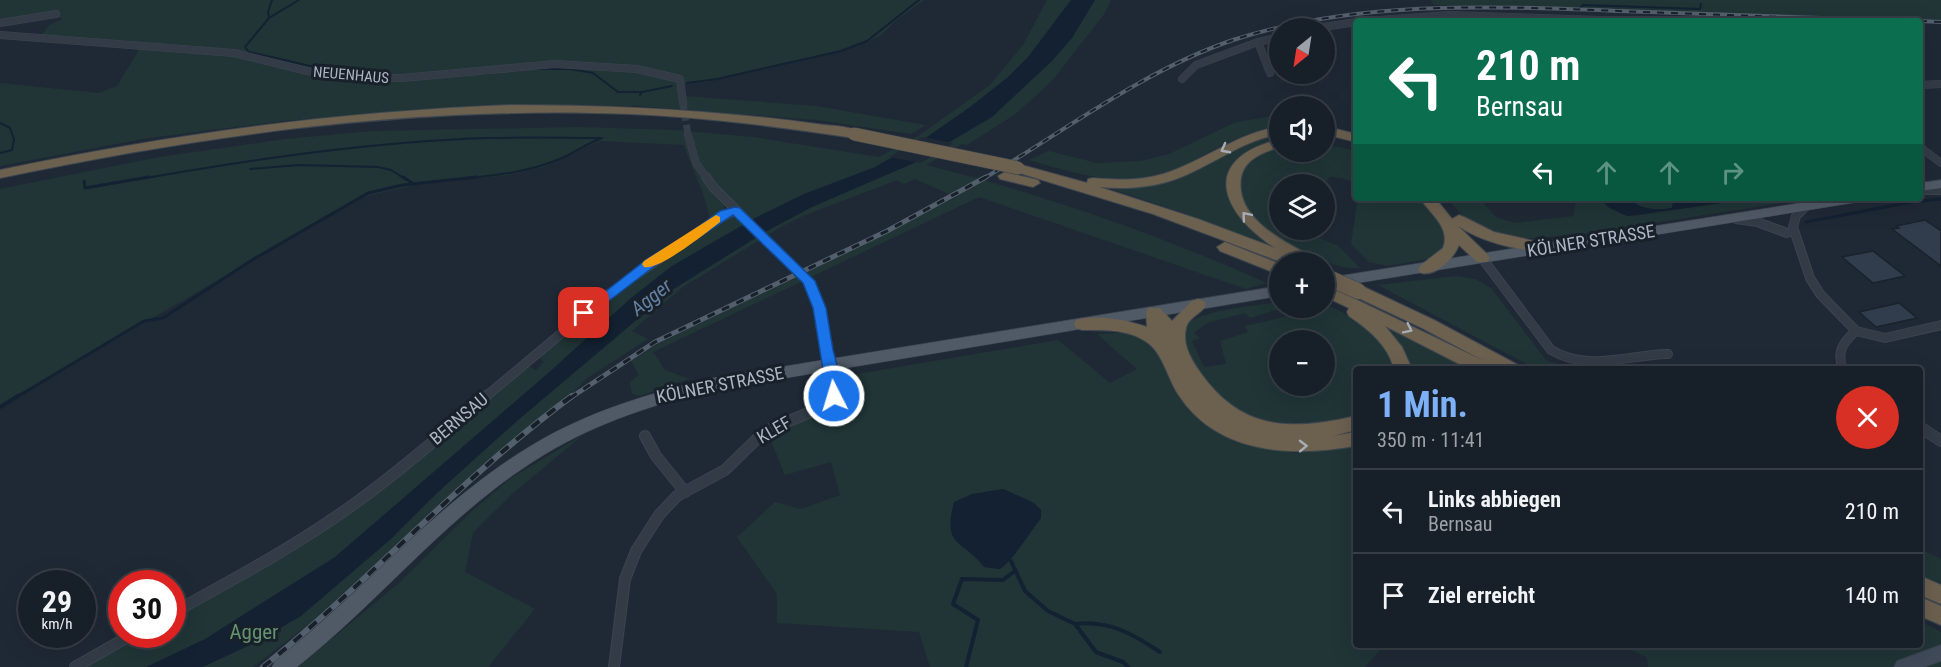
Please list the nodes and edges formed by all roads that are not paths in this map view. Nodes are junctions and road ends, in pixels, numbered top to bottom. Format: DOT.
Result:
graph roads {
  1 [pos="56,14"];
  2 [pos="1407,18"];
  3 [pos="1540,18"];
  4 [pos="0,22"];
  5 [pos="1353,22"];
  6 [pos="1335,25"];
  7 [pos="0,35"];
  8 [pos="1269,40"];
  9 [pos="1258,42"];
  10 [pos="1269,70"];
  11 [pos="1182,78"];
  12 [pos="1941,84"];
  13 [pos="1923,85"];
  14 [pos="683,103"];
  15 [pos="1269,133"];
  16 [pos="1335,133"];
  17 [pos="688,135"];
  18 [pos="1353,137"];
  19 [pos="849,138"];
  20 [pos="1335,143"];
  21 [pos="1269,146"];
  22 [pos="1353,146"];
  23 [pos="1923,149"];
  24 [pos="1941,160"];
  25 [pos="1012,172"];
  26 [pos="0,174"];
  27 [pos="0,183"];
  28 [pos="1941,183"];
  29 [pos="1923,188"];
  30 [pos="1923,189"];
  31 [pos="1941,190"];
  32 [pos="1430,201"];
  33 [pos="1442,201"];
  34 [pos="1838,201"];
  35 [pos="1806,206"];
  36 [pos="735,211"];
  37 [pos="1771,212"];
  38 [pos="1733,218"];
  39 [pos="1455,225"];
  40 [pos="1787,233"];
  41 [pos="1797,242"];
  42 [pos="1543,248"];
  43 [pos="1269,252"];
  44 [pos="1294,252"];
  45 [pos="1482,258"];
  46 [pos="1269,266"];
  47 [pos="1426,269"];
  48 [pos="1335,284"];
  49 [pos="1335,287"];
  50 [pos="1335,289"];
  51 [pos="1335,292"];
  52 [pos="1269,293"];
  53 [pos="1198,305"];
  54 [pos="1154,312"];
  55 [pos="1082,324"];
  56 [pos="1941,326"];
  57 [pos="1856,331"];
  58 [pos="1170,345"];
  59 [pos="1668,354"];
  60 [pos="830,365"];
  61 [pos="1402,366"];
  62 [pos="1478,366"];
  63 [pos="1506,366"];
  64 [pos="1842,366"];
  65 [pos="1353,423"];
  66 [pos="1923,429"];
  67 [pos="645,436"];
  68 [pos="1353,439"];
  69 [pos="1941,441"];
  70 [pos="685,492"];
  71 [pos="1923,586"];
  72 [pos="1941,595"];
  73 [pos="186,605"];
  74 [pos="1923,607"];
  75 [pos="1941,616"];
  76 [pos="109,648"];
  77 [pos="1941,653"];
  78 [pos="1911,664"];
  79 [pos="75,667"];
  80 [pos="282,667"];
  81 [pos="614,667"];
  1 -- 4 [label="street"];
  2 -- 3 [label="street"];
  5 -- 6 [label="street"];
  7 -- 14 [label="street, NEUENHAUS"];
  8 -- 9 [label="street"];
  9 -- 10 [label="street"];
  9 -- 11 [label="street"];
  12 -- 13 [label="street"];
  15 -- 25 [label="highway, one-way"];
  16 -- 18 [label="highway"];
  17 -- 36 [label="street"];
  19 -- 25 [label="highway"];
  19 -- 26 [label="highway"];
  19 -- 27 [label="highway"];
  20 -- 22 [label="highway"];
  44 -- 21 [label="highway, one-way"];
  23 -- 24 [label="street"];
  25 -- 43 [label="highway"];
  25 -- 46 [label="highway"];
  28 -- 29 [label="main road"];
  30 -- 31 [label="street"];
  32 -- 39 [label="highway"];
  33 -- 39 [label="highway"];
  34 -- 35 [label="main road, KÖLNER STRASSE"];
  35 -- 37 [label="main road, KÖLNER STRASSE"];
  35 -- 41 [label="street"];
  36 -- 60 [label="street, KLEF"];
  36 -- 73 [label="street, BERNSAU"];
  37 -- 38 [label="main road, KÖLNER STRASSE"];
  37 -- 40 [label="street"];
  38 -- 40 [label="street"];
  38 -- 42 [label="main road, KÖLNER STRASSE"];
  39 -- 42 [label="highway"];
  39 -- 45 [label="highway"];
  39 -- 47 [label="highway"];
  40 -- 41 [label="street"];
  41 -- 57 [label="street"];
  42 -- 45 [label="main road, KÖLNER STRASSE"];
  45 -- 47 [label="main road, KÖLNER STRASSE"];
  45 -- 59 [label="street"];
  47 -- 48 [label="main road, KÖLNER STRASSE"];
  49 -- 63 [label="highway, bridge"];
  50 -- 62 [label="highway, one-way"];
  51 -- 61 [label="highway"];
  52 -- 53 [label="main road, KÖLNER STRASSE"];
  53 -- 54 [label="main road, KÖLNER STRASSE"];
  53 -- 58 [label="highway"];
  54 -- 55 [label="main road, KÖLNER STRASSE"];
  54 -- 58 [label="highway"];
  55 -- 58 [label="highway"];
  55 -- 60 [label="main road, KÖLNER STRASSE"];
  56 -- 57 [label="street"];
  57 -- 64 [label="street"];
  58 -- 65 [label="highway"];
  58 -- 68 [label="highway, one-way"];
  60 -- 70 [label="street, KLEF"];
  60 -- 80 [label="main road, KÖLNER STRASSE"];
  66 -- 69 [label="street"];
  67 -- 70 [label="street"];
  70 -- 81 [label="street, KLEF"];
  71 -- 72 [label="highway"];
  74 -- 75 [label="highway"];
  76 -- 79 [label="street"];
  77 -- 78 [label="street"];
}
